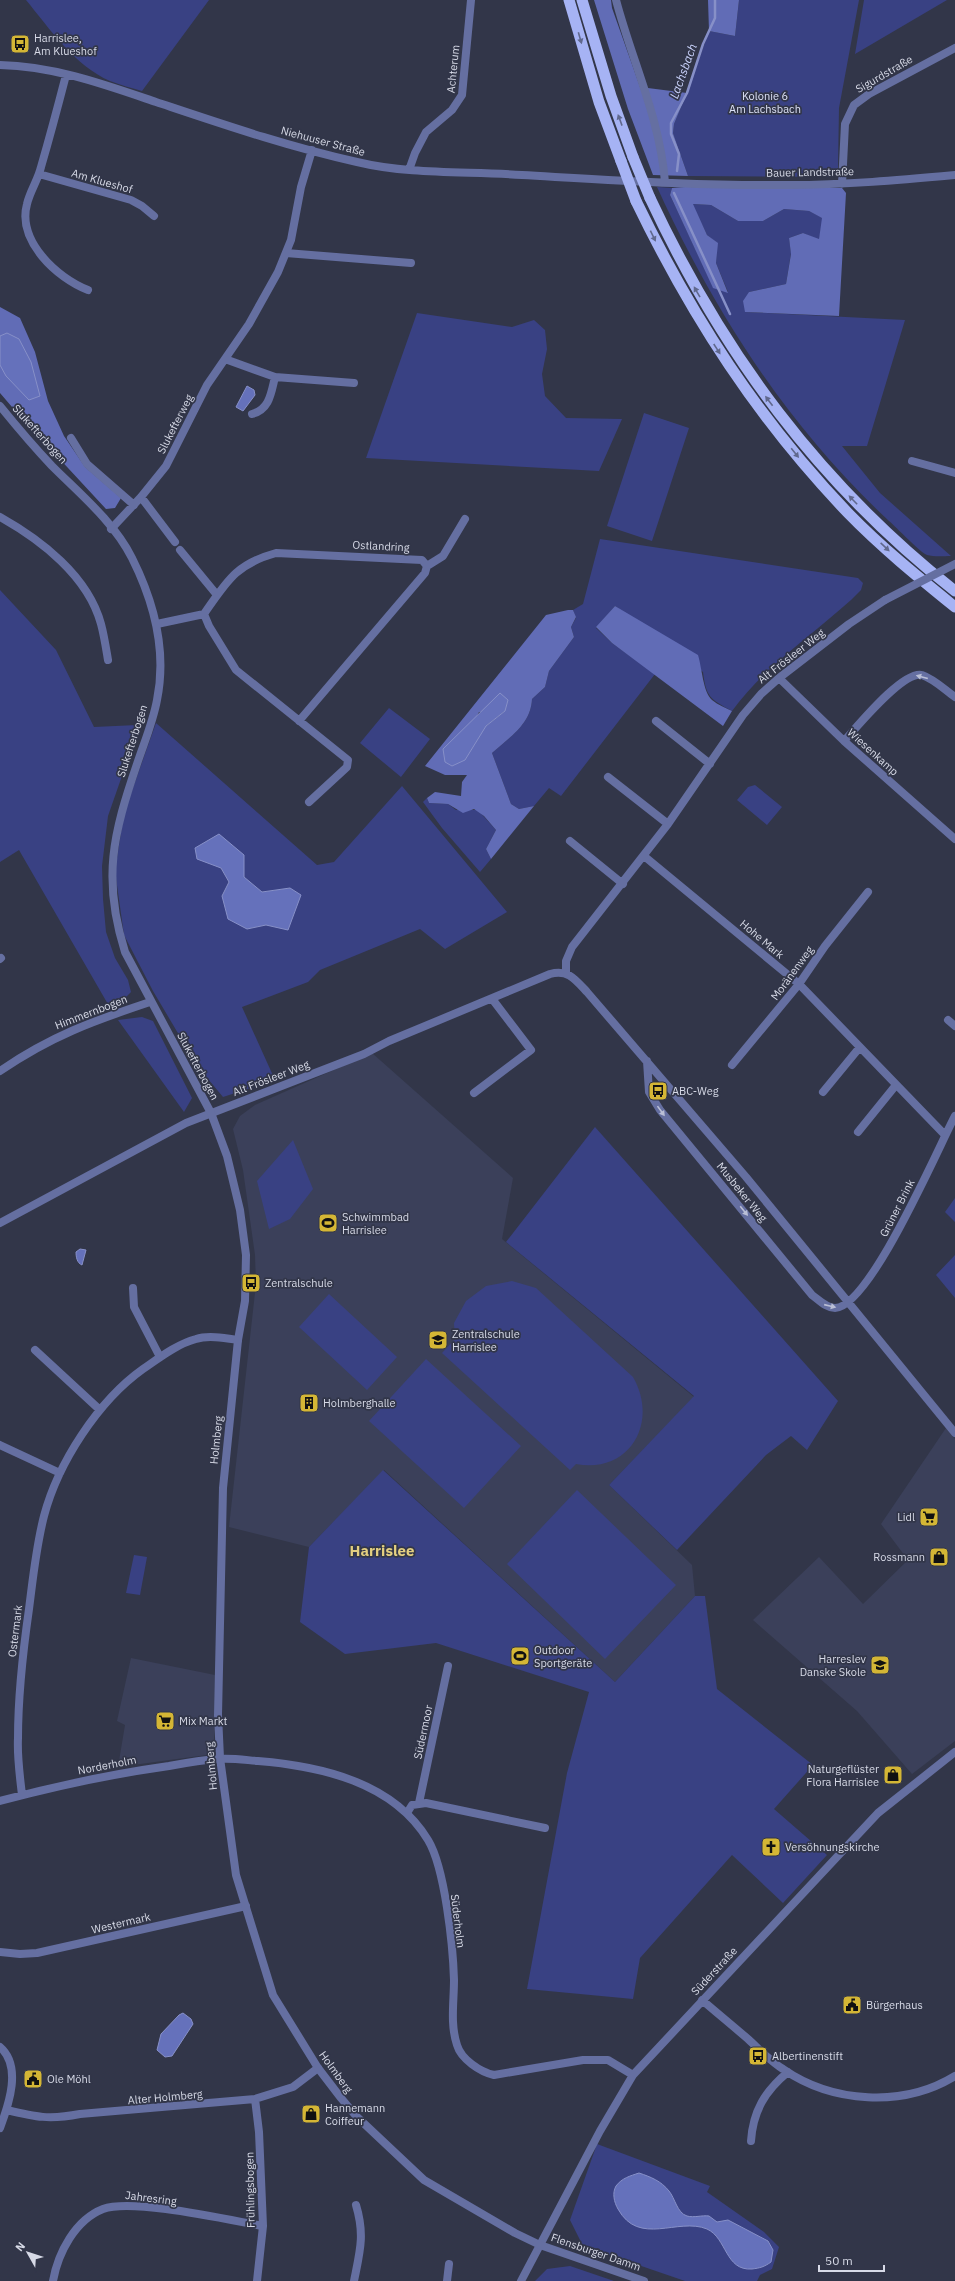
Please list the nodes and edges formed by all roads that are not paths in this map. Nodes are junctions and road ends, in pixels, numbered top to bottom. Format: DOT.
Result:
graph roads {
  1 [pos="471,0"];
  2 [pos="569,0"];
  3 [pos="582,0"];
  4 [pos="616,0"];
  5 [pos="955,48"];
  6 [pos="0,65"];
  7 [pos="66,75"];
  8 [pos="312,150"];
  9 [pos="409,170"];
  10 [pos="39,174"];
  11 [pos="955,175"];
  12 [pos="650,181"];
  13 [pos="665,182"];
  14 [pos="842,184"];
  15 [pos="154,216"];
  16 [pos="286,253"];
  17 [pos="411,263"];
  18 [pos="88,290"];
  19 [pos="225,359"];
  20 [pos="275,377"];
  21 [pos="354,383"];
  22 [pos="0,406"];
  23 [pos="252,414"];
  24 [pos="70,438"];
  25 [pos="912,461"];
  26 [pos="955,472"];
  27 [pos="141,497"];
  28 [pos="134,505"];
  29 [pos="0,517"];
  30 [pos="465,519"];
  31 [pos="111,529"];
  32 [pos="175,542"];
  33 [pos="180,550"];
  34 [pos="955,564"];
  35 [pos="427,566"];
  36 [pos="955,591"];
  37 [pos="217,595"];
  38 [pos="955,607"];
  39 [pos="204,614"];
  40 [pos="157,624"];
  41 [pos="108,660"];
  42 [pos="779,678"];
  43 [pos="955,697"];
  44 [pos="299,721"];
  45 [pos="656,721"];
  46 [pos="844,741"];
  47 [pos="710,764"];
  48 [pos="608,777"];
  49 [pos="310,802"];
  50 [pos="668,824"];
  51 [pos="955,839"];
  52 [pos="570,841"];
  53 [pos="644,856"];
  54 [pos="623,884"];
  55 [pos="868,892"];
  56 [pos="566,972"];
  57 [pos="800,984"];
  58 [pos="493,1000"];
  59 [pos="150,1002"];
  60 [pos="948,1020"];
  61 [pos="955,1026"];
  62 [pos="860,1047"];
  63 [pos="647,1062"];
  64 [pos="732,1066"];
  65 [pos="0,1071"];
  66 [pos="896,1084"];
  67 [pos="823,1092"];
  68 [pos="474,1093"];
  69 [pos="211,1113"];
  70 [pos="955,1116"];
  71 [pos="858,1132"];
  72 [pos="945,1135"];
  73 [pos="0,1222"];
  74 [pos="133,1288"];
  75 [pos="848,1302"];
  76 [pos="238,1340"];
  77 [pos="35,1350"];
  78 [pos="160,1357"];
  79 [pos="100,1410"];
  80 [pos="955,1433"];
  81 [pos="0,1445"];
  82 [pos="60,1473"];
  83 [pos="448,1666"];
  84 [pos="955,1752"];
  85 [pos="220,1758"];
  86 [pos="22,1795"];
  87 [pos="0,1801"];
  88 [pos="419,1803"];
  89 [pos="407,1813"];
  90 [pos="545,1828"];
  91 [pos="246,1906"];
  92 [pos="0,1952"];
  93 [pos="702,2000"];
  94 [pos="0,2047"];
  95 [pos="318,2068"];
  96 [pos="788,2072"];
  97 [pos="633,2075"];
  98 [pos="955,2076"];
  99 [pos="256,2099"];
  100 [pos="7,2110"];
  101 [pos="0,2128"];
  102 [pos="751,2141"];
  103 [pos="356,2206"];
  104 [pos="263,2226"];
  105 [pos="540,2245"];
  106 [pos="449,2264"];
  107 [pos="53,2281"];
  108 [pos="257,2281"];
  109 [pos="354,2281"];
  110 [pos="447,2281"];
  111 [pos="521,2281"];
  112 [pos="644,2281"];
  1 -- 9 [label="street, Achterum"];
  2 -- 38 [label="highway, one-way, bridge"];
  36 -- 3 [label="highway, one-way, bridge"];
  4 -- 13 [label="street"];
  5 -- 14 [label="street, Sigurdstraße"];
  6 -- 7 [label="street, Niehuuser Straße"];
  7 -- 8 [label="street, Niehuuser Straße"];
  7 -- 10 [label="street"];
  8 -- 9 [label="street, Niehuuser Straße"];
  8 -- 16 [label="street, Slukefterweg"];
  9 -- 12 [label="street, Niehuuser Straße"];
  10 -- 15 [label="street, Am Klueshof"];
  10 -- 18 [label="street"];
  11 -- 14 [label="street, Bauer Landstraße"];
  12 -- 13 [label="street, Bauer Landstraße"];
  13 -- 14 [label="street, Bauer Landstraße"];
  16 -- 17 [label="street"];
  16 -- 19 [label="street, Slukefterweg"];
  19 -- 20 [label="street"];
  19 -- 27 [label="street, Slukefterweg"];
  20 -- 21 [label="street"];
  20 -- 23 [label="street"];
  22 -- 31 [label="street, Slukefterbogen"];
  24 -- 28 [label="street"];
  25 -- 26 [label="street"];
  27 -- 28 [label="street, Slukefterweg"];
  27 -- 32 [label="street"];
  28 -- 31 [label="street, Slukefterweg"];
  29 -- 41 [label="street"];
  30 -- 35 [label="street"];
  31 -- 40 [label="street, Slukefterbogen"];
  33 -- 37 [label="street"];
  34 -- 42 [label="street, Alt Frösleer Weg, bridge"];
  35 -- 37 [label="street, Ostlandring"];
  35 -- 44 [label="street"];
  37 -- 39 [label="street, Ostlandring"];
  39 -- 40 [label="street"];
  39 -- 44 [label="street"];
  40 -- 59 [label="street, Slukefterbogen"];
  42 -- 46 [label="street, Wiesenkamp"];
  42 -- 47 [label="street, Alt Frösleer Weg"];
  43 -- 46 [label="street, one-way"];
  44 -- 49 [label="street"];
  45 -- 47 [label="street"];
  46 -- 51 [label="street, Wiesenkamp"];
  47 -- 50 [label="street, Alt Frösleer Weg"];
  48 -- 50 [label="street"];
  50 -- 53 [label="street, Alt Frösleer Weg"];
  52 -- 54 [label="street"];
  53 -- 54 [label="street, Alt Frösleer Weg"];
  53 -- 57 [label="street, Hohe Mark"];
  54 -- 56 [label="street, Alt Frösleer Weg"];
  55 -- 57 [label="street, Moränenweg"];
  56 -- 58 [label="street, Alt Frösleer Weg"];
  56 -- 63 [label="street, Musbeker Weg"];
  57 -- 62 [label="street, Hohe Mark"];
  57 -- 64 [label="street, Moränenweg"];
  58 -- 68 [label="street"];
  58 -- 69 [label="street, Alt Frösleer Weg"];
  59 -- 65 [label="street, Himmernbogen"];
  59 -- 69 [label="street, Slukefterbogen"];
  60 -- 61 [label="street"];
  62 -- 66 [label="street, Hohe Mark"];
  62 -- 67 [label="street"];
  63 -- 75 [label="street, Musbeker Weg"];
  63 -- 75 [label="street, Musbeker Weg, one-way"];
  66 -- 71 [label="street"];
  66 -- 72 [label="street, Hohe Mark"];
  69 -- 73 [label="street, Alt Frösleer Weg"];
  69 -- 76 [label="street, Holmberg"];
  70 -- 72 [label="street, Grüner Brink"];
  72 -- 75 [label="street, Grüner Brink"];
  74 -- 78 [label="street"];
  75 -- 80 [label="street, Musbeker Weg"];
  76 -- 78 [label="street, Ostermark"];
  76 -- 85 [label="street, Holmberg"];
  77 -- 79 [label="street"];
  78 -- 79 [label="street, Ostermark"];
  79 -- 82 [label="street, Ostermark"];
  81 -- 82 [label="street"];
  82 -- 86 [label="street, Ostermark"];
  83 -- 88 [label="street, Südermoor"];
  84 -- 93 [label="street, Süderstraße"];
  85 -- 86 [label="street, Norderholm"];
  85 -- 89 [label="street, Süderholm"];
  85 -- 91 [label="street, Holmberg"];
  86 -- 87 [label="street, Norderholm"];
  88 -- 89 [label="street"];
  88 -- 90 [label="street"];
  89 -- 97 [label="street, Süderholm"];
  91 -- 92 [label="street, Westermark"];
  91 -- 95 [label="street, Holmberg"];
  93 -- 96 [label="street"];
  93 -- 97 [label="street, Süderstraße"];
  94 -- 100 [label="street"];
  95 -- 99 [label="street, Alter Holmberg"];
  95 -- 105 [label="street, Holmberg"];
  96 -- 98 [label="street"];
  96 -- 102 [label="street"];
  97 -- 105 [label="street, Süderstraße"];
  99 -- 100 [label="street, Alter Holmberg"];
  99 -- 104 [label="street, Frühlingsbogen"];
  100 -- 101 [label="street"];
  103 -- 109 [label="street"];
  104 -- 107 [label="street, Jahresring"];
  104 -- 108 [label="street, Frühlingsbogen"];
  105 -- 111 [label="street, Süderstraße"];
  105 -- 112 [label="street, Flensburger Damm"];
  106 -- 110 [label="street"];
}
